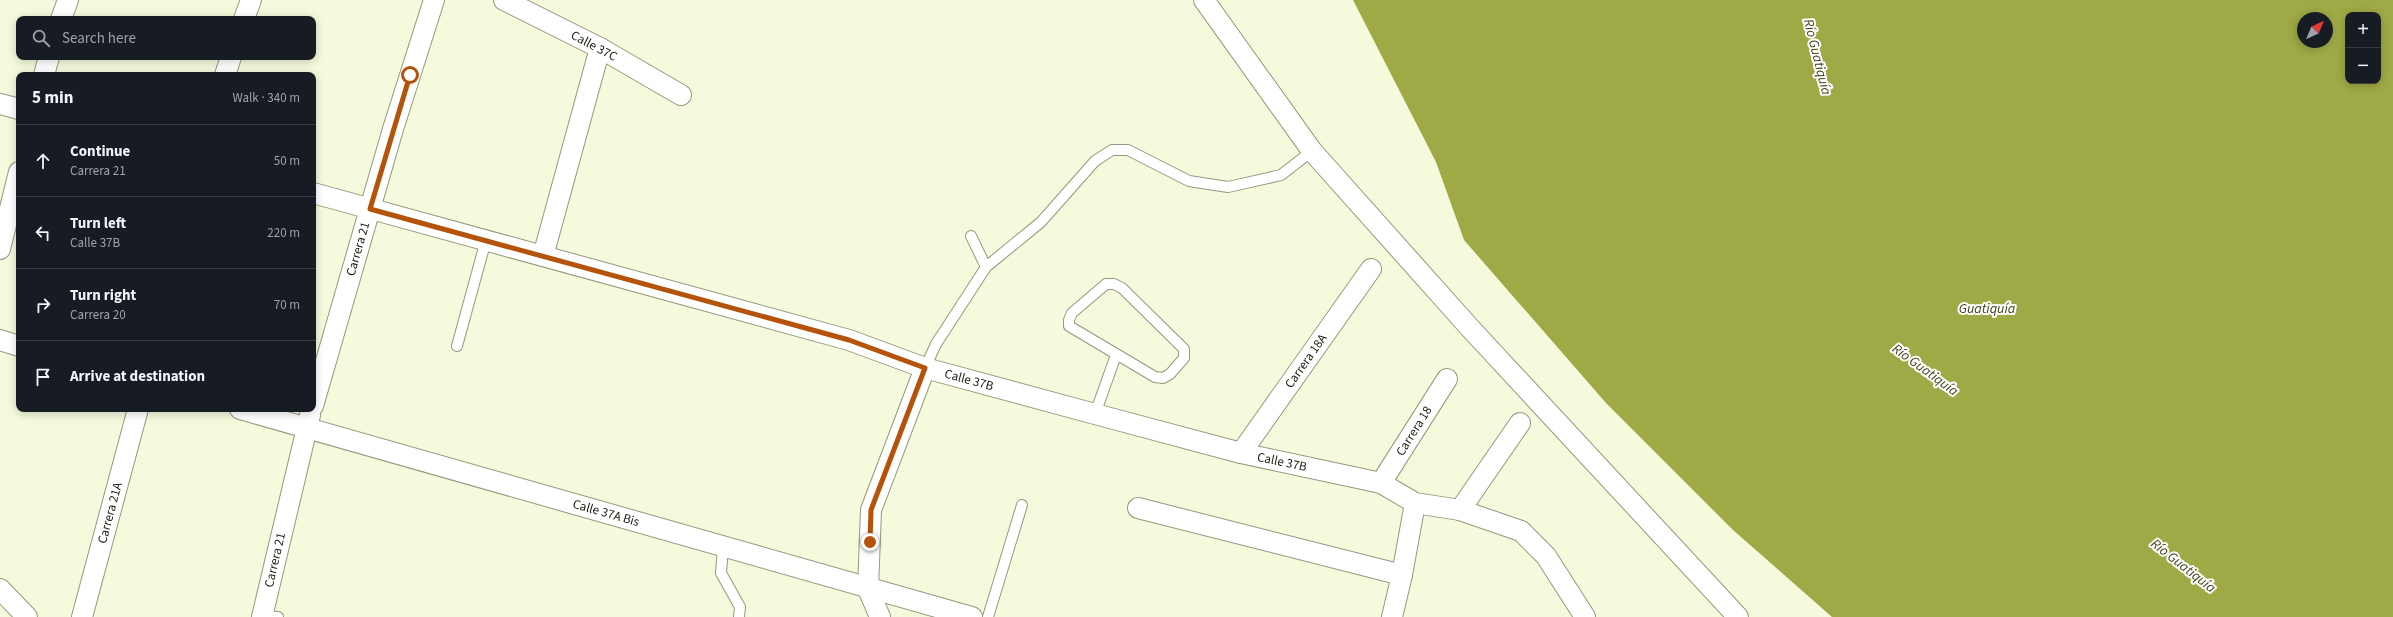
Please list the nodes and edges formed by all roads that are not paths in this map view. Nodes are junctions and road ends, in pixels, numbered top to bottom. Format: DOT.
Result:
graph roads {
  1 [pos="68,0"];
  2 [pos="251,0"];
  3 [pos="434,0"];
  4 [pos="504,0"];
  5 [pos="1204,0"];
  6 [pos="62,16"];
  7 [pos="245,16"];
  8 [pos="600,48"];
  9 [pos="48,60"];
  10 [pos="230,60"];
  11 [pos="45,72"];
  12 [pos="226,72"];
  13 [pos="681,95"];
  14 [pos="0,104"];
  15 [pos="16,108"];
  16 [pos="1312,151"];
  17 [pos="16,184"];
  18 [pos="316,194"];
  19 [pos="370,209"];
  20 [pos="971,236"];
  21 [pos="486,240"];
  22 [pos="0,249"];
  23 [pos="543,256"];
  24 [pos="986,267"];
  25 [pos="1371,269"];
  26 [pos="0,340"];
  27 [pos="16,345"];
  28 [pos="458,346"];
  29 [pos="1116,355"];
  30 [pos="925,368"];
  31 [pos="1447,379"];
  32 [pos="316,396"];
  33 [pos="137,412"];
  34 [pos="263,412"];
  35 [pos="1095,414"];
  36 [pos="310,418"];
  37 [pos="1520,423"];
  38 [pos="1241,453"];
  39 [pos="1382,484"];
  40 [pos="1416,503"];
  41 [pos="1022,505"];
  42 [pos="1138,508"];
  43 [pos="1460,510"];
  44 [pos="723,547"];
  45 [pos="1402,575"];
  46 [pos="0,589"];
  47 [pos="868,589"];
  48 [pos="27,617"];
  49 [pos="82,617"];
  50 [pos="267,617"];
  51 [pos="739,617"];
  52 [pos="880,617"];
  53 [pos="972,617"];
  54 [pos="988,617"];
  55 [pos="1392,617"];
  56 [pos="1585,617"];
  57 [pos="1738,617"];
  1 -- 6 [label="street"];
  2 -- 7 [label="street"];
  3 -- 19 [label="street, Carrera 21"];
  4 -- 8 [label="street, Calle 37C"];
  5 -- 16 [label="street"];
  8 -- 13 [label="street, Calle 37C"];
  8 -- 23 [label="street"];
  9 -- 11 [label="street"];
  10 -- 12 [label="street"];
  14 -- 15 [label="street"];
  16 -- 24 [label="lane"];
  16 -- 57 [label="street"];
  17 -- 22 [label="street"];
  18 -- 19 [label="street, Calle 37B"];
  19 -- 21 [label="street, Calle 37B"];
  19 -- 32 [label="street, Carrera 21"];
  20 -- 24 [label="lane"];
  21 -- 23 [label="street, Calle 37B"];
  21 -- 28 [label="lane"];
  23 -- 30 [label="street, Calle 37B"];
  24 -- 30 [label="lane"];
  25 -- 38 [label="street, Carrera 18A"];
  26 -- 27 [label="street"];
  29 -- 29 [label="lane"];
  29 -- 35 [label="lane"];
  30 -- 35 [label="street, Calle 37B"];
  30 -- 47 [label="street"];
  31 -- 39 [label="street, Carrera 18"];
  33 -- 49 [label="street, Carrera 21A"];
  34 -- 36 [label="street, Calle 37A Bis"];
  35 -- 38 [label="street, Calle 37B"];
  36 -- 44 [label="street, Calle 37A Bis"];
  36 -- 50 [label="street, Carrera 21"];
  37 -- 43 [label="street"];
  38 -- 39 [label="street, Calle 37B"];
  39 -- 40 [label="street, Calle 37B"];
  40 -- 43 [label="street, Calle 37B"];
  40 -- 45 [label="street"];
  41 -- 54 [label="lane"];
  42 -- 45 [label="street"];
  43 -- 56 [label="street, Calle 37B"];
  44 -- 47 [label="street, Calle 37A Bis"];
  44 -- 51 [label="lane"];
  45 -- 55 [label="street"];
  46 -- 48 [label="street"];
  47 -- 52 [label="street"];
  47 -- 53 [label="street, Calle 37A Bis"];
}
